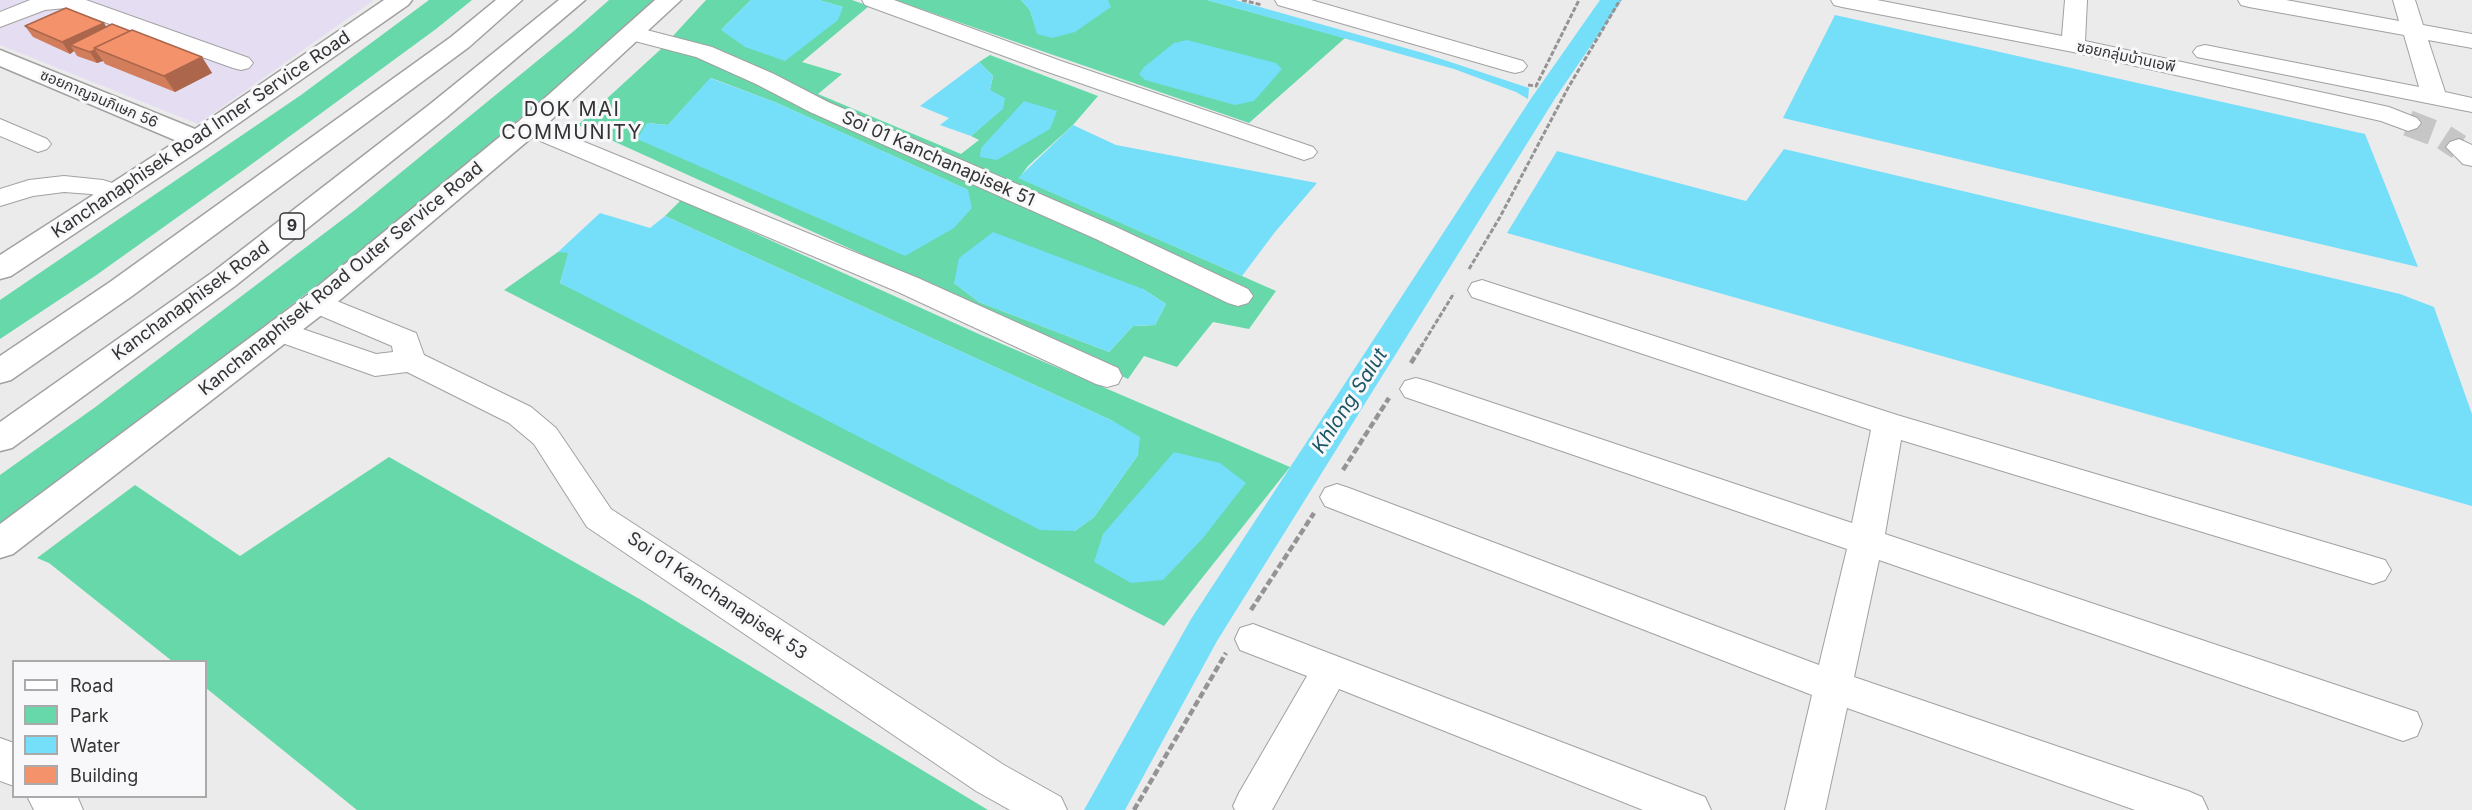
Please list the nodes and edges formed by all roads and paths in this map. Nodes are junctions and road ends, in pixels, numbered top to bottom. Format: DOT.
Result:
graph roads {
  1 [pos="3,0"];
  2 [pos="510,0"];
  3 [pos="573,0"];
  4 [pos="669,0"];
  5 [pos="873,0"];
  6 [pos="1286,0"];
  7 [pos="1620,0"];
  8 [pos="1842,0"];
  9 [pos="1942,0"];
  10 [pos="2076,0"];
  11 [pos="2250,0"];
  12 [pos="2404,0"];
  13 [pos="396,1"];
  14 [pos="26,9"];
  15 [pos="2031,18"];
  16 [pos="0,20"];
  17 [pos="2414,30"];
  18 [pos="634,34"];
  19 [pos="2132,38"];
  20 [pos="2472,41"];
  21 [pos="2073,45"];
  22 [pos="0,57"];
  23 [pos="240,63"];
  24 [pos="1515,66"];
  25 [pos="2436,98"];
  26 [pos="2472,105"];
  27 [pos="2408,123"];
  28 [pos="528,127"];
  29 [pos="2,130"];
  30 [pos="198,140"];
  31 [pos="39,144"];
  32 [pos="1304,152"];
  33 [pos="116,193"];
  34 [pos="0,198"];
  35 [pos="0,269"];
  36 [pos="1468,284"];
  37 [pos="1238,296"];
  38 [pos="317,303"];
  39 [pos="282,332"];
  40 [pos="411,361"];
  41 [pos="0,372"];
  42 [pos="1107,376"];
  43 [pos="1406,382"];
  44 [pos="1888,424"];
  45 [pos="0,439"];
  46 [pos="1332,493"];
  47 [pos="1866,542"];
  48 [pos="0,543"];
  49 [pos="2373,570"];
  50 [pos="1242,635"];
  51 [pos="1330,670"];
  52 [pos="1832,686"];
  53 [pos="2403,724"];
  54 [pos="0,756"];
  55 [pos="12,766"];
  56 [pos="49,798"];
  57 [pos="1253,806"];
  58 [pos="63,810"];
  59 [pos="1047,810"];
  60 [pos="1134,810"];
  61 [pos="1691,810"];
  62 [pos="1805,810"];
  63 [pos="2188,810"];
  1 -- 14 [label="street"];
  2 -- 41 [label="main road"];
  3 -- 45 [label="main road, Kanchanaphisek Road / 9"];
  4 -- 18 [label="main road, Kanchanaphisek Road Outer Service Road"];
  5 -- 32 [label="street"];
  6 -- 24 [label="street"];
  7 -- 36 [label="path"];
  8 -- 21 [label="street, ซอยกลุ่มบ้านเอพี"];
  9 -- 15 [label="street"];
  10 -- 21 [label="street"];
  11 -- 17 [label="street"];
  12 -- 17 [label="street"];
  13 -- 30 [label="main road, Kanchanaphisek Road Inner Service Road"];
  14 -- 16 [label="street"];
  14 -- 23 [label="street"];
  17 -- 20 [label="street"];
  17 -- 25 [label="street"];
  18 -- 28 [label="main road, Kanchanaphisek Road Outer Service Road"];
  18 -- 37 [label="street, Soi 01 Kanchanapisek 51"];
  19 -- 25 [label="street"];
  21 -- 27 [label="street, ซอยกลุ่มบ้านเอพี"];
  22 -- 30 [label="main road, ซอยกาญจนภิเษก 56"];
  25 -- 26 [label="street"];
  28 -- 38 [label="main road, Kanchanaphisek Road Outer Service Road"];
  28 -- 42 [label="street"];
  29 -- 31 [label="street"];
  30 -- 33 [label="main road, Kanchanaphisek Road Inner Service Road"];
  33 -- 34 [label="street"];
  33 -- 35 [label="main road, Kanchanaphisek Road Inner Service Road"];
  36 -- 43 [label="path"];
  36 -- 44 [label="street"];
  38 -- 39 [label="main road, Kanchanaphisek Road Outer Service Road"];
  38 -- 40 [label="street"];
  39 -- 40 [label="street"];
  39 -- 48 [label="main road, Kanchanaphisek Road Outer Service Road"];
  40 -- 59 [label="street, Soi 01 Kanchanapisek 53"];
  43 -- 46 [label="path"];
  43 -- 47 [label="street"];
  44 -- 47 [label="street"];
  44 -- 49 [label="street"];
  46 -- 50 [label="path"];
  46 -- 52 [label="street"];
  47 -- 52 [label="street"];
  47 -- 53 [label="street"];
  50 -- 51 [label="street"];
  50 -- 60 [label="path"];
  51 -- 57 [label="street"];
  51 -- 61 [label="street"];
  52 -- 62 [label="street"];
  52 -- 63 [label="street"];
  54 -- 55 [label="street"];
  56 -- 58 [label="street"];
}
